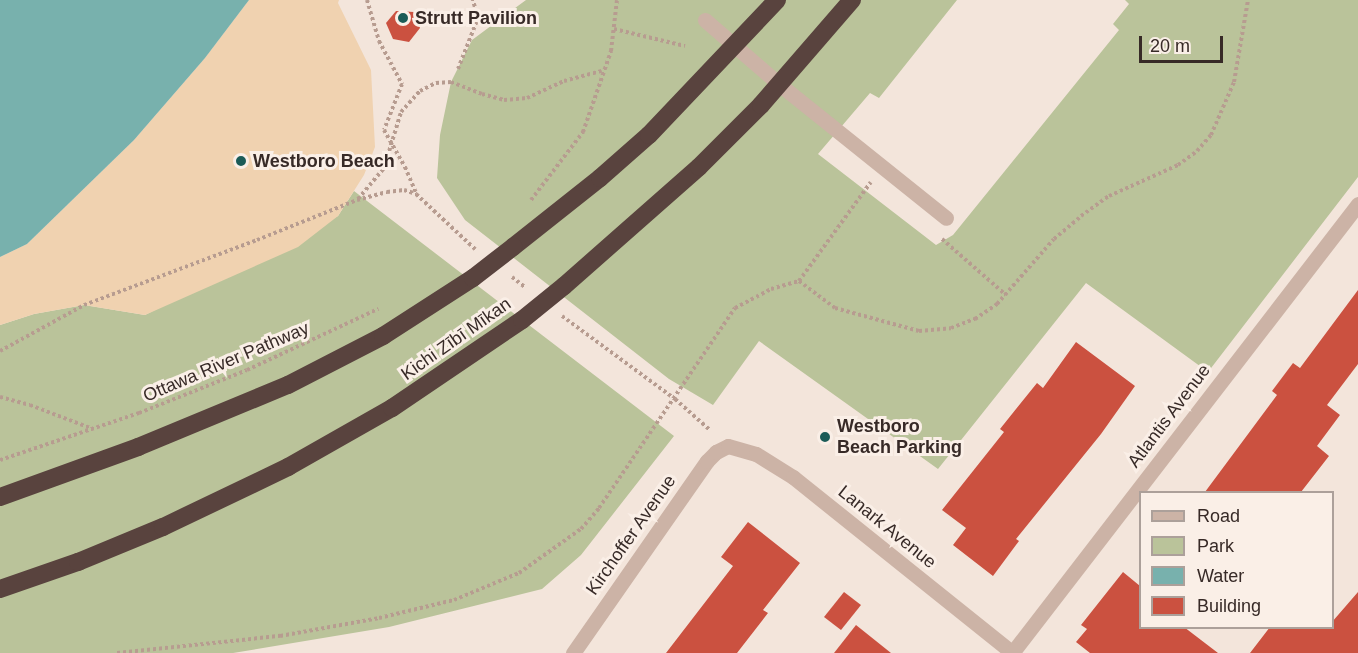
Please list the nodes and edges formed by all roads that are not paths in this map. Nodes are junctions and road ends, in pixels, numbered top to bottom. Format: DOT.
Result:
graph roads {
  1 [pos="777,0"];
  2 [pos="852,0"];
  3 [pos="705,20"];
  4 [pos="734,46"];
  5 [pos="780,84"];
  6 [pos="1358,204"];
  7 [pos="946,218"];
  8 [pos="728,446"];
  9 [pos="0,497"];
  10 [pos="0,589"];
  11 [pos="573,653"];
  12 [pos="1012,653"];
  1 -- 4 [label="highway"];
  2 -- 5 [label="highway, Kichi Zībī Mīkan"];
  3 -- 4 [label="street"];
  4 -- 5 [label="street"];
  4 -- 9 [label="highway, bridge"];
  5 -- 7 [label="street"];
  5 -- 10 [label="highway, Kichi Zībī Mīkan, bridge"];
  6 -- 12 [label="street, Atlantis Avenue"];
  8 -- 11 [label="street, Kirchoffer Avenue"];
  8 -- 12 [label="street, Lanark Avenue"];
}
